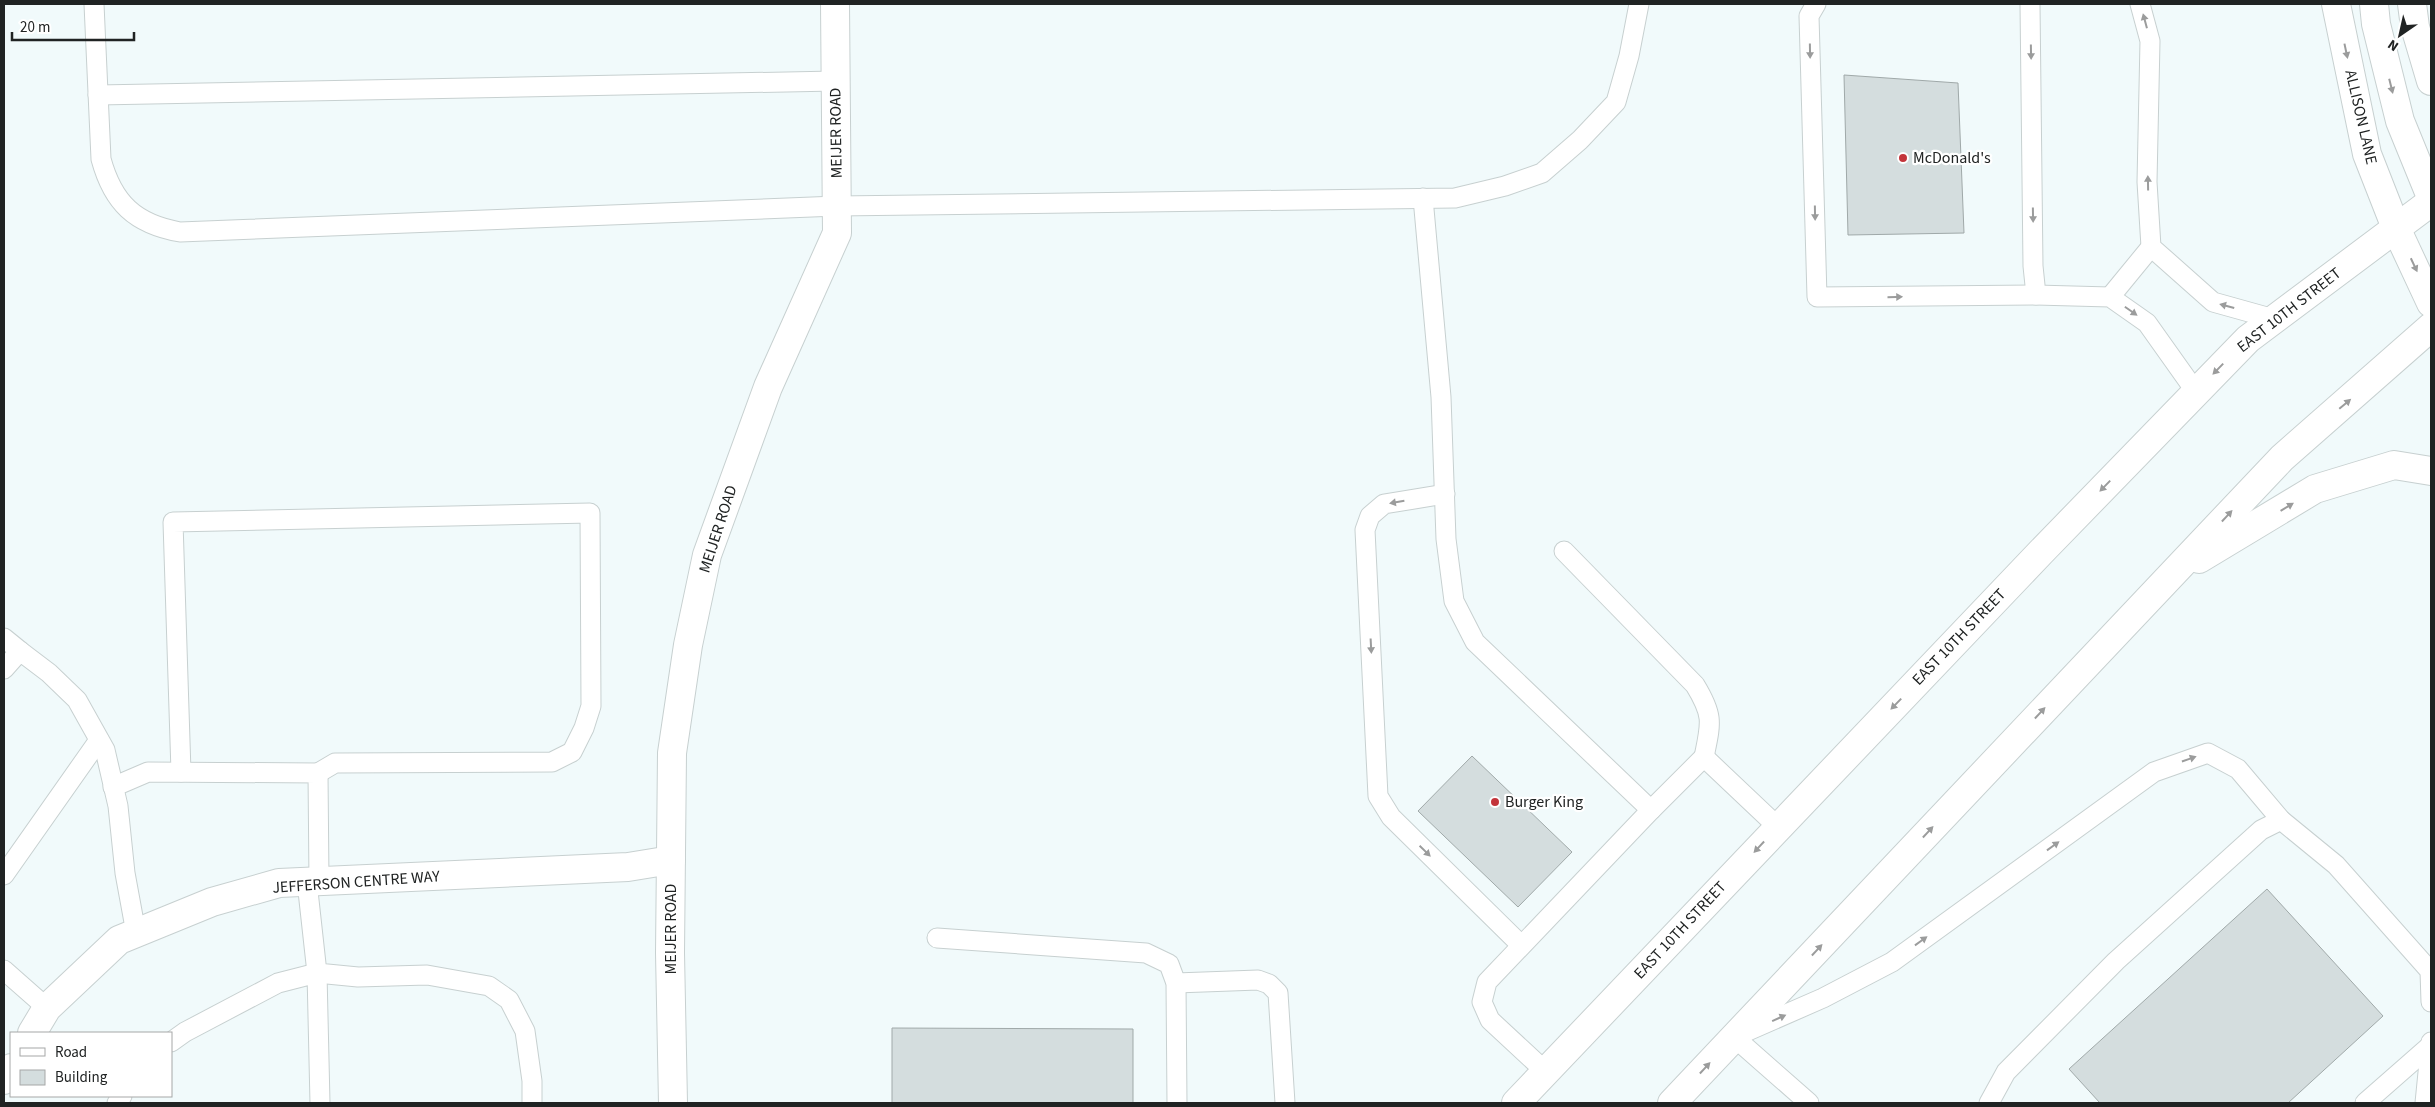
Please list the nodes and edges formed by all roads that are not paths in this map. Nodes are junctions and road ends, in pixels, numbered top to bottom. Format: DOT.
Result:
graph roads {
  1 [pos="94,4"];
  2 [pos="835,4"];
  3 [pos="1639,4"];
  4 [pos="1816,4"];
  5 [pos="2030,4"];
  6 [pos="2140,4"];
  7 [pos="2336,4"];
  8 [pos="2374,4"];
  9 [pos="2412,4"];
  10 [pos="836,81"];
  11 [pos="2431,81"];
  12 [pos="98,95"];
  13 [pos="2431,197"];
  14 [pos="1423,198"];
  15 [pos="2431,202"];
  16 [pos="837,206"];
  17 [pos="2396,228"];
  18 [pos="2151,247"];
  19 [pos="2036,295"];
  20 [pos="2110,297"];
  21 [pos="2431,303"];
  22 [pos="2274,319"];
  23 [pos="2431,327"];
  24 [pos="2196,392"];
  25 [pos="2431,470"];
  26 [pos="1445,494"];
  27 [pos="1564,551"];
  28 [pos="2170,576"];
  29 [pos="4,638"];
  30 [pos="20,651"];
  31 [pos="4,669"];
  32 [pos="99,740"];
  33 [pos="1704,757"];
  34 [pos="180,772"];
  35 [pos="318,773"];
  36 [pos="113,787"];
  37 [pos="1651,810"];
  38 [pos="2281,820"];
  39 [pos="1778,827"];
  40 [pos="671,860"];
  41 [pos="4,875"];
  42 [pos="313,882"];
  43 [pos="136,933"];
  44 [pos="937,938"];
  45 [pos="1521,945"];
  46 [pos="4,970"];
  47 [pos="317,973"];
  48 [pos="1176,983"];
  49 [pos="2431,1002"];
  50 [pos="47,1008"];
  51 [pos="33,1032"];
  52 [pos="1734,1037"];
  53 [pos="172,1041"];
  54 [pos="2431,1042"];
  55 [pos="1546,1072"];
  56 [pos="320,1103"];
  57 [pos="532,1103"];
  58 [pos="673,1103"];
  59 [pos="1177,1103"];
  60 [pos="1285,1103"];
  61 [pos="1516,1103"];
  62 [pos="1672,1103"];
  63 [pos="1809,1103"];
  64 [pos="1989,1103"];
  65 [pos="2365,1103"];
  66 [pos="2425,1103"];
  1 -- 12 [label="lane"];
  2 -- 10 [label="main road, MEIJER ROAD"];
  3 -- 14 [label="lane"];
  4 -- 19 [label="lane, one-way"];
  5 -- 19 [label="lane, one-way"];
  18 -- 6 [label="lane, one-way"];
  7 -- 17 [label="main road, ALLISON LANE, one-way"];
  8 -- 13 [label="main road, one-way"];
  9 -- 11 [label="main road"];
  10 -- 12 [label="lane"];
  10 -- 16 [label="main road, MEIJER ROAD"];
  12 -- 16 [label="lane"];
  14 -- 16 [label="lane"];
  14 -- 26 [label="lane"];
  15 -- 17 [label="main road, EAST 10TH STREET"];
  16 -- 40 [label="main road, MEIJER ROAD"];
  17 -- 21 [label="main road, ALLISON LANE, one-way"];
  17 -- 22 [label="main road, EAST 10TH STREET"];
  18 -- 20 [label="lane"];
  22 -- 18 [label="lane, one-way"];
  19 -- 20 [label="lane"];
  20 -- 24 [label="lane, one-way"];
  22 -- 24 [label="main road, EAST 10TH STREET, one-way"];
  28 -- 23 [label="main road, one-way"];
  24 -- 39 [label="main road, EAST 10TH STREET, one-way"];
  28 -- 25 [label="main road, one-way"];
  26 -- 37 [label="lane"];
  26 -- 45 [label="lane, one-way"];
  27 -- 33 [label="lane"];
  52 -- 28 [label="main road, one-way"];
  29 -- 30 [label="lane"];
  30 -- 31 [label="lane"];
  30 -- 32 [label="lane"];
  32 -- 36 [label="lane"];
  32 -- 41 [label="lane"];
  33 -- 37 [label="lane"];
  33 -- 39 [label="lane"];
  34 -- 35 [label="lane"];
  34 -- 35 [label="lane"];
  34 -- 36 [label="lane"];
  35 -- 42 [label="lane"];
  36 -- 43 [label="lane"];
  37 -- 45 [label="lane"];
  38 -- 49 [label="lane"];
  52 -- 38 [label="lane, one-way"];
  38 -- 64 [label="lane"];
  39 -- 55 [label="main road, EAST 10TH STREET, one-way"];
  40 -- 42 [label="main road, JEFFERSON CENTRE WAY"];
  40 -- 58 [label="main road, MEIJER ROAD"];
  42 -- 43 [label="main road, JEFFERSON CENTRE WAY"];
  42 -- 47 [label="lane"];
  43 -- 50 [label="main road, JEFFERSON CENTRE WAY"];
  44 -- 48 [label="lane"];
  45 -- 55 [label="lane"];
  46 -- 50 [label="lane"];
  47 -- 53 [label="lane"];
  47 -- 56 [label="lane"];
  47 -- 57 [label="lane"];
  48 -- 59 [label="lane"];
  48 -- 60 [label="lane"];
  50 -- 51 [label="main road, JEFFERSON CENTRE WAY"];
  62 -- 52 [label="main road, one-way"];
  52 -- 63 [label="lane"];
  54 -- 65 [label="lane"];
  54 -- 66 [label="lane"];
  55 -- 61 [label="main road, EAST 10TH STREET"];
}
